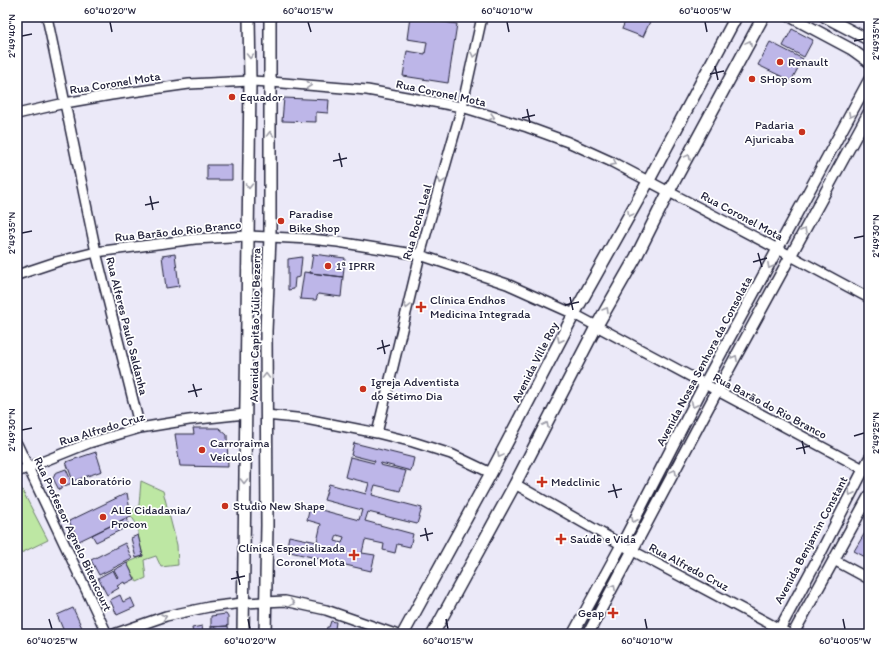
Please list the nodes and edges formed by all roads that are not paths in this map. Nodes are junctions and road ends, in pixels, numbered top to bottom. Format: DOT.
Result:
graph roads {
  1 [pos="47,17"];
  2 [pos="249,17"];
  3 [pos="270,17"];
  4 [pos="482,17"];
  5 [pos="736,17"];
  6 [pos="763,17"];
  7 [pos="792,17"];
  8 [pos="825,17"];
  9 [pos="869,40"];
  10 [pos="869,62"];
  11 [pos="869,80"];
  12 [pos="250,81"];
  13 [pos="271,82"];
  14 [pos="65,103"];
  15 [pos="462,107"];
  16 [pos="869,112"];
  17 [pos="17,114"];
  18 [pos="649,180"];
  19 [pos="669,191"];
  20 [pos="248,236"];
  21 [pos="270,237"];
  22 [pos="779,249"];
  23 [pos="96,252"];
  24 [pos="420,255"];
  25 [pos="791,256"];
  26 [pos="17,275"];
  27 [pos="869,298"];
  28 [pos="574,314"];
  29 [pos="596,328"];
  30 [pos="704,385"];
  31 [pos="717,391"];
  32 [pos="245,414"];
  33 [pos="266,415"];
  34 [pos="140,428"];
  35 [pos="377,433"];
  36 [pos="17,444"];
  37 [pos="869,459"];
  38 [pos="28,467"];
  39 [pos="866,471"];
  40 [pos="17,472"];
  41 [pos="491,473"];
  42 [pos="515,484"];
  43 [pos="869,496"];
  44 [pos="622,544"];
  45 [pos="632,551"];
  46 [pos="834,560"];
  47 [pos="869,579"];
  48 [pos="266,602"];
  49 [pos="243,603"];
  50 [pos="778,631"];
  51 [pos="107,634"];
  52 [pos="114,634"];
  53 [pos="243,634"];
  54 [pos="265,634"];
  55 [pos="395,634"];
  56 [pos="403,634"];
  57 [pos="433,634"];
  58 [pos="573,634"];
  59 [pos="588,634"];
  60 [pos="789,634"];
  61 [pos="793,634"];
  1 -- 14 [label="street, Rua Alferes Paulo Saldanha"];
  2 -- 12 [label="main road, Avenida Capitão Júlio Bezerra, one-way"];
  3 -- 13 [label="main road, Avenida Capitão Júlio Bezerra"];
  4 -- 15 [label="street, Rua Rocha Leal, one-way"];
  5 -- 18 [label="main road, Avenida Ville Roy"];
  19 -- 6 [label="main road, one-way"];
  7 -- 10 [label="main road"];
  8 -- 9 [label="main road"];
  11 -- 22 [label="main road, Avenida Nossa Senhora da Consolata, one-way"];
  12 -- 13 [label="street, Rua Coronel Mota"];
  12 -- 14 [label="street, Rua Coronel Mota"];
  12 -- 20 [label="main road, Avenida Capitão Júlio Bezerra, one-way"];
  13 -- 15 [label="street, Rua Coronel Mota, one-way"];
  21 -- 13 [label="main road, Avenida Capitão Júlio Bezerra, one-way"];
  14 -- 17 [label="street, Rua Coronel Mota"];
  14 -- 23 [label="street, Rua Alferes Paulo Saldanha"];
  15 -- 18 [label="street, Rua Coronel Mota, one-way"];
  15 -- 24 [label="street, Rua Rocha Leal, one-way"];
  25 -- 16 [label="main road, one-way"];
  18 -- 19 [label="street, Rua Coronel Mota"];
  18 -- 28 [label="main road, Avenida Ville Roy, one-way"];
  19 -- 22 [label="street, Rua Coronel Mota"];
  29 -- 19 [label="main road, one-way"];
  20 -- 21 [label="street, Rua Barão do Rio Branco"];
  20 -- 23 [label="street, Rua Barão do Rio Branco"];
  20 -- 32 [label="main road, Avenida Capitão Júlio Bezerra"];
  21 -- 24 [label="street, Rua Barão do Rio Branco"];
  33 -- 21 [label="main road, Avenida Capitão Júlio Bezerra, one-way"];
  22 -- 25 [label="street, Rua Coronel Mota"];
  22 -- 30 [label="main road, Avenida Nossa Senhora da Consolata, one-way"];
  23 -- 26 [label="street, Rua Barão do Rio Branco"];
  23 -- 34 [label="street, Rua Alferes Paulo Saldanha"];
  24 -- 28 [label="street, Rua Barão do Rio Branco"];
  24 -- 35 [label="street, Rua Rocha Leal, one-way"];
  25 -- 27 [label="street, Rua Coronel Mota"];
  31 -- 25 [label="main road, one-way"];
  28 -- 29 [label="street, Rua Barão do Rio Branco"];
  28 -- 41 [label="main road, Avenida Ville Roy, one-way"];
  29 -- 30 [label="street, Rua Barão do Rio Branco"];
  42 -- 29 [label="main road, one-way"];
  30 -- 31 [label="street, Rua Barão do Rio Branco"];
  30 -- 44 [label="main road, Avenida Nossa Senhora da Consolata, one-way"];
  31 -- 39 [label="street, Rua Barão do Rio Branco"];
  45 -- 31 [label="main road, one-way"];
  32 -- 34 [label="street, Rua Alfredo Cruz"];
  32 -- 49 [label="main road, Avenida Capitão Júlio Bezerra, one-way"];
  33 -- 35 [label="street"];
  33 -- 48 [label="main road, Avenida Capitão Júlio Bezerra"];
  34 -- 38 [label="street, Rua Alfredo Cruz"];
  35 -- 41 [label="street"];
  36 -- 38 [label="street, Rua Professor Agnelo Bitencourt"];
  37 -- 39 [label="main road, Avenida Benjamin Constant"];
  38 -- 40 [label="street, Rua Alfredo Cruz"];
  38 -- 51 [label="street, Rua Professor Agnelo Bitencourt"];
  39 -- 50 [label="main road, Avenida Benjamin Constant, one-way"];
  41 -- 56 [label="main road, Avenida Ville Roy"];
  42 -- 44 [label="street, Rua Alfredo Cruz"];
  42 -- 57 [label="main road"];
  43 -- 46 [label="main road"];
  44 -- 45 [label="street, Rua Alfredo Cruz"];
  44 -- 58 [label="main road, Avenida Nossa Senhora da Consolata"];
  45 -- 50 [label="street, Rua Alfredo Cruz"];
  59 -- 45 [label="main road, one-way"];
  46 -- 47 [label="street"];
  46 -- 61 [label="main road"];
  48 -- 49 [label="street"];
  48 -- 54 [label="main road, Avenida Capitão Júlio Bezerra"];
  48 -- 55 [label="street, one-way"];
  52 -- 49 [label="street, one-way"];
  49 -- 53 [label="main road, Avenida Capitão Júlio Bezerra"];
  50 -- 60 [label="street, Rua Alfredo Cruz"];
}
